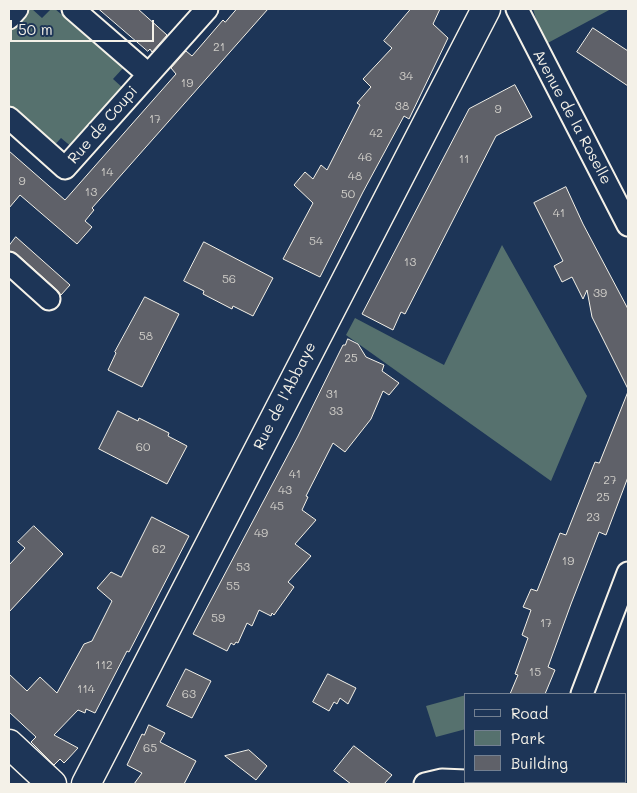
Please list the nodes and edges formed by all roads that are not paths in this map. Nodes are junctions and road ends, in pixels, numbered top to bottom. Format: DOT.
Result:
graph roads {
  1 [pos="17,9"];
  2 [pos="73,9"];
  3 [pos="207,9"];
  4 [pos="486,9"];
  5 [pos="516,9"];
  6 [pos="9,18"];
  7 [pos="148,74"];
  8 [pos="10,121"];
  9 [pos="628,225"];
  10 [pos="9,263"];
  11 [pos="49,299"];
  12 [pos="628,573"];
  13 [pos="582,693"];
  14 [pos="9,744"];
  15 [pos="464,782"];
  16 [pos="52,784"];
  17 [pos="86,784"];
  18 [pos="425,784"];
  1 -- 6 [label="street"];
  2 -- 7 [label="street, Rue de Coupi"];
  3 -- 7 [label="street, Rue de Coupi"];
  4 -- 17 [label="street, Rue de l'Abbaye"];
  5 -- 9 [label="street, Avenue de la Roselle"];
  7 -- 8 [label="street, Rue de Coupi"];
  10 -- 11 [label="street"];
  12 -- 13 [label="street"];
  14 -- 16 [label="street"];
  15 -- 18 [label="street"];
}
